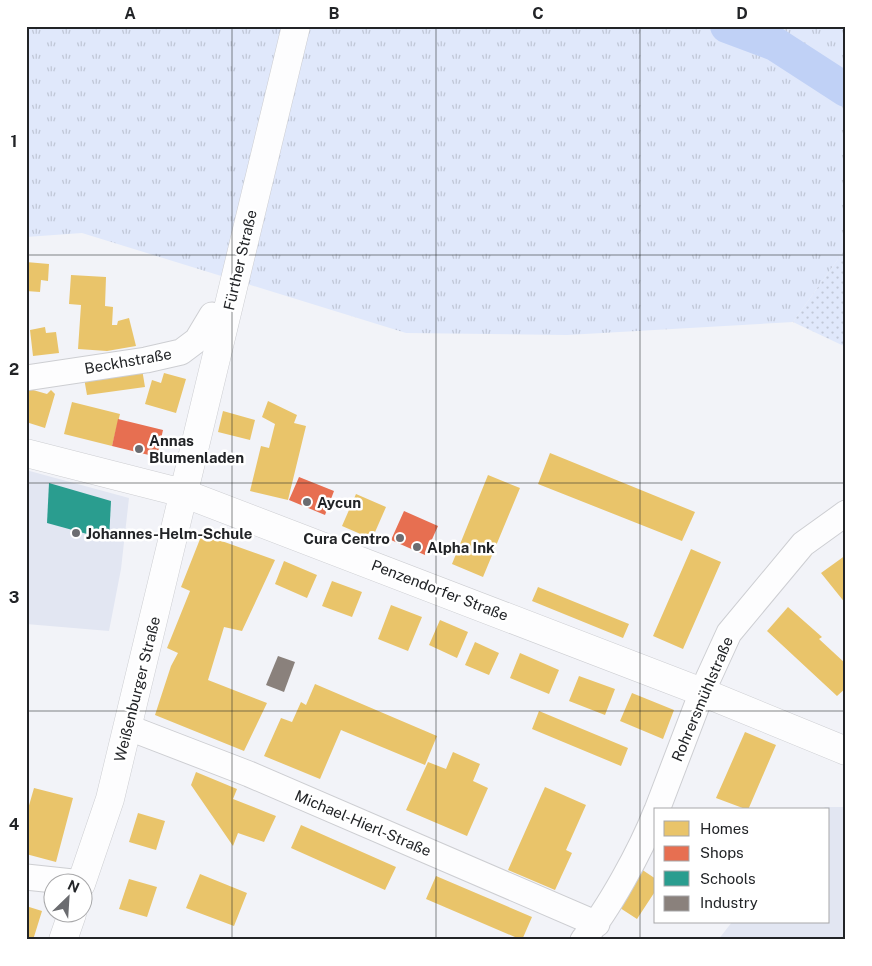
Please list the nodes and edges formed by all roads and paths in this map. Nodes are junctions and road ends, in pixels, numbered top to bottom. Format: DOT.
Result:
graph roads {
  1 [pos="296,26"];
  2 [pos="212,315"];
  3 [pos="26,378"];
  4 [pos="26,453"];
  5 [pos="183,493"];
  6 [pos="846,513"];
  7 [pos="702,692"];
  8 [pos="127,727"];
  9 [pos="846,750"];
  10 [pos="657,808"];
  11 [pos="654,816"];
  12 [pos="85,874"];
  13 [pos="26,877"];
  14 [pos="42,879"];
  15 [pos="69,924"];
  16 [pos="590,932"];
  17 [pos="64,940"];
  1 -- 5 [label="main road, Fürther Straße"];
  2 -- 3 [label="street, Beckhstraße"];
  4 -- 5 [label="main road, Penzendorfer Straße"];
  5 -- 7 [label="main road, Penzendorfer Straße"];
  5 -- 8 [label="main road, Weißenburger Straße"];
  6 -- 7 [label="street, Rohrersmühlstraße"];
  7 -- 9 [label="main road, Penzendorfer Straße"];
  7 -- 10 [label="street, Rohrersmühlstraße"];
  8 -- 12 [label="main road, Weißenburger Straße"];
  8 -- 16 [label="street, Michael-Hierl-Straße"];
  11 -- 16 [label="street, Rohrersmühlstraße"];
  13 -- 14 [label="street"];
  15 -- 17 [label="main road"];
}
